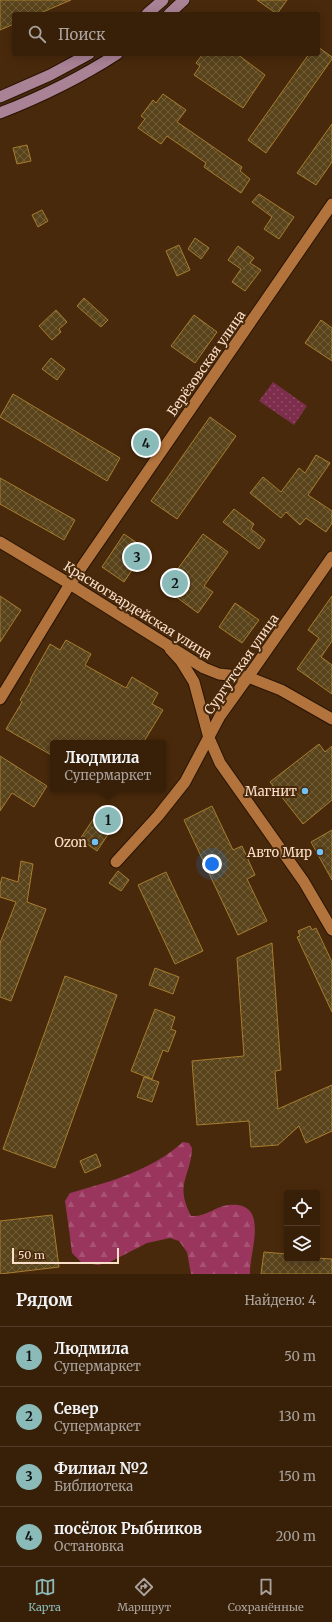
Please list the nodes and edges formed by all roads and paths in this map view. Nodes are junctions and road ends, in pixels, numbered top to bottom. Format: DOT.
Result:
graph roads {
  1 [pos="163,0"];
  2 [pos="184,0"];
  3 [pos="149,12"];
  4 [pos="171,12"];
  5 [pos="85,56"];
  6 [pos="114,56"];
  7 [pos="0,97"];
  8 [pos="0,113"];
  9 [pos="332,204"];
  10 [pos="0,542"];
  11 [pos="332,557"];
  12 [pos="70,584"];
  13 [pos="168,647"];
  14 [pos="248,677"];
  15 [pos="0,699"];
  16 [pos="332,719"];
  17 [pos="209,738"];
  18 [pos="116,862"];
  19 [pos="332,930"];
  1 -- 3 [label="main road"];
  2 -- 4 [label="main road"];
  5 -- 7 [label="main road"];
  6 -- 8 [label="main road"];
  9 -- 12 [label="street, Берёзовская улица"];
  10 -- 12 [label="street, Красногвардейская улица"];
  11 -- 14 [label="street, Сургутская улица"];
  12 -- 13 [label="street, Красногвардейская улица"];
  12 -- 15 [label="street, Берёзовская улица"];
  13 -- 14 [label="street, Красногвардейская улица"];
  13 -- 17 [label="street"];
  14 -- 16 [label="street, Красногвардейская улица"];
  14 -- 17 [label="street, Сургутская улица"];
  17 -- 18 [label="street, Сургутская улица"];
  17 -- 19 [label="street"];
}
